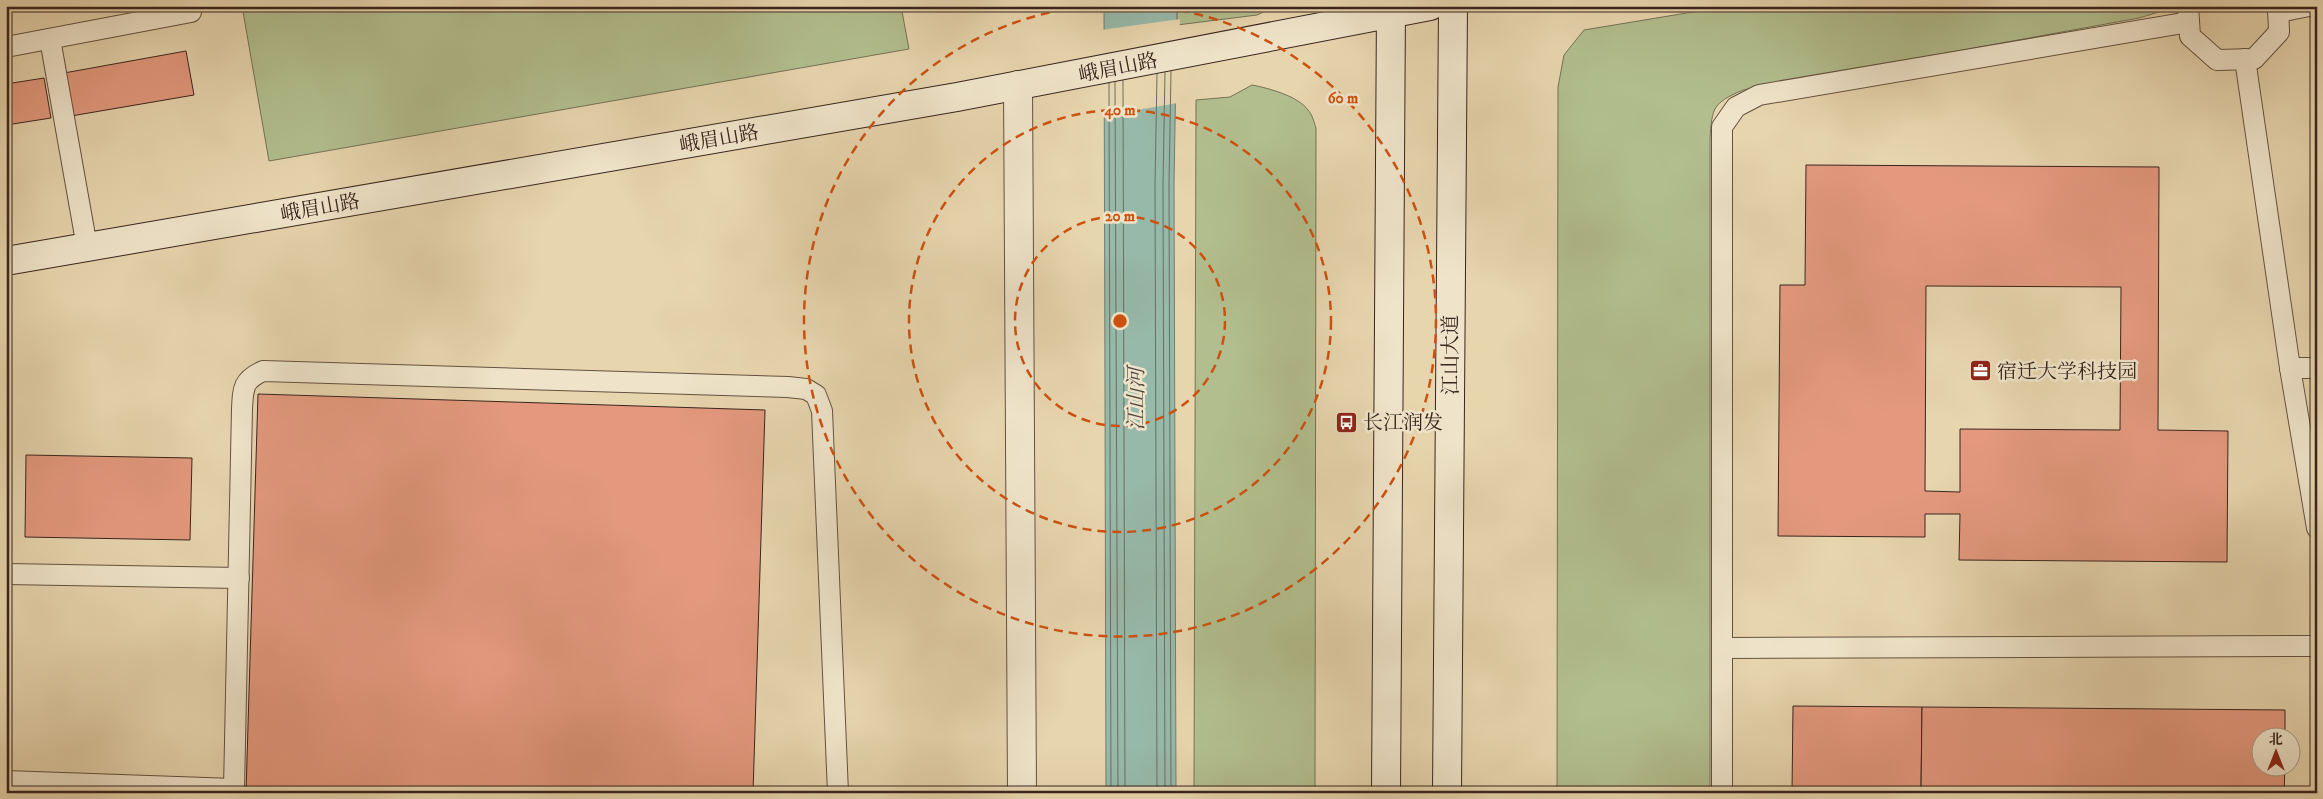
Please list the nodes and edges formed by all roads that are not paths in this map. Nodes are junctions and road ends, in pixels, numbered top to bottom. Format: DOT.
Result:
graph roads {
  1 [pos="190,6"];
  2 [pos="1430,6"];
  3 [pos="1453,6"];
  4 [pos="2309,6"];
  5 [pos="2278,9"];
  6 [pos="1390,10"];
  7 [pos="2189,14"];
  8 [pos="50,39"];
  9 [pos="6,47"];
  10 [pos="2245,59"];
  11 [pos="1018,86"];
  12 [pos="87,247"];
  13 [pos="6,261"];
  14 [pos="2290,368"];
  15 [pos="2317,368"];
  16 [pos="2317,528"];
  17 [pos="6,574"];
  18 [pos="240,578"];
  19 [pos="2317,646"];
  20 [pos="1722,648"];
  21 [pos="6,781"];
  22 [pos="838,793"];
  23 [pos="1022,793"];
  24 [pos="1386,793"];
  25 [pos="1447,793"];
  26 [pos="1722,793"];
  1 -- 8 [label="lane"];
  2 -- 6 [label="street, 峨眉山路"];
  3 -- 25 [label="street, 江山大道"];
  4 -- 5 [label="lane"];
  5 -- 10 [label="lane"];
  6 -- 11 [label="street, 峨眉山路"];
  6 -- 24 [label="street"];
  7 -- 10 [label="lane"];
  7 -- 20 [label="lane"];
  8 -- 9 [label="lane"];
  8 -- 12 [label="lane"];
  10 -- 14 [label="lane"];
  11 -- 12 [label="street, 峨眉山路"];
  11 -- 23 [label="street"];
  12 -- 13 [label="street, 峨眉山路"];
  14 -- 15 [label="lane"];
  14 -- 16 [label="lane"];
  17 -- 18 [label="lane"];
  18 -- 21 [label="lane"];
  18 -- 22 [label="lane"];
  19 -- 20 [label="lane"];
  20 -- 26 [label="lane"];
}
